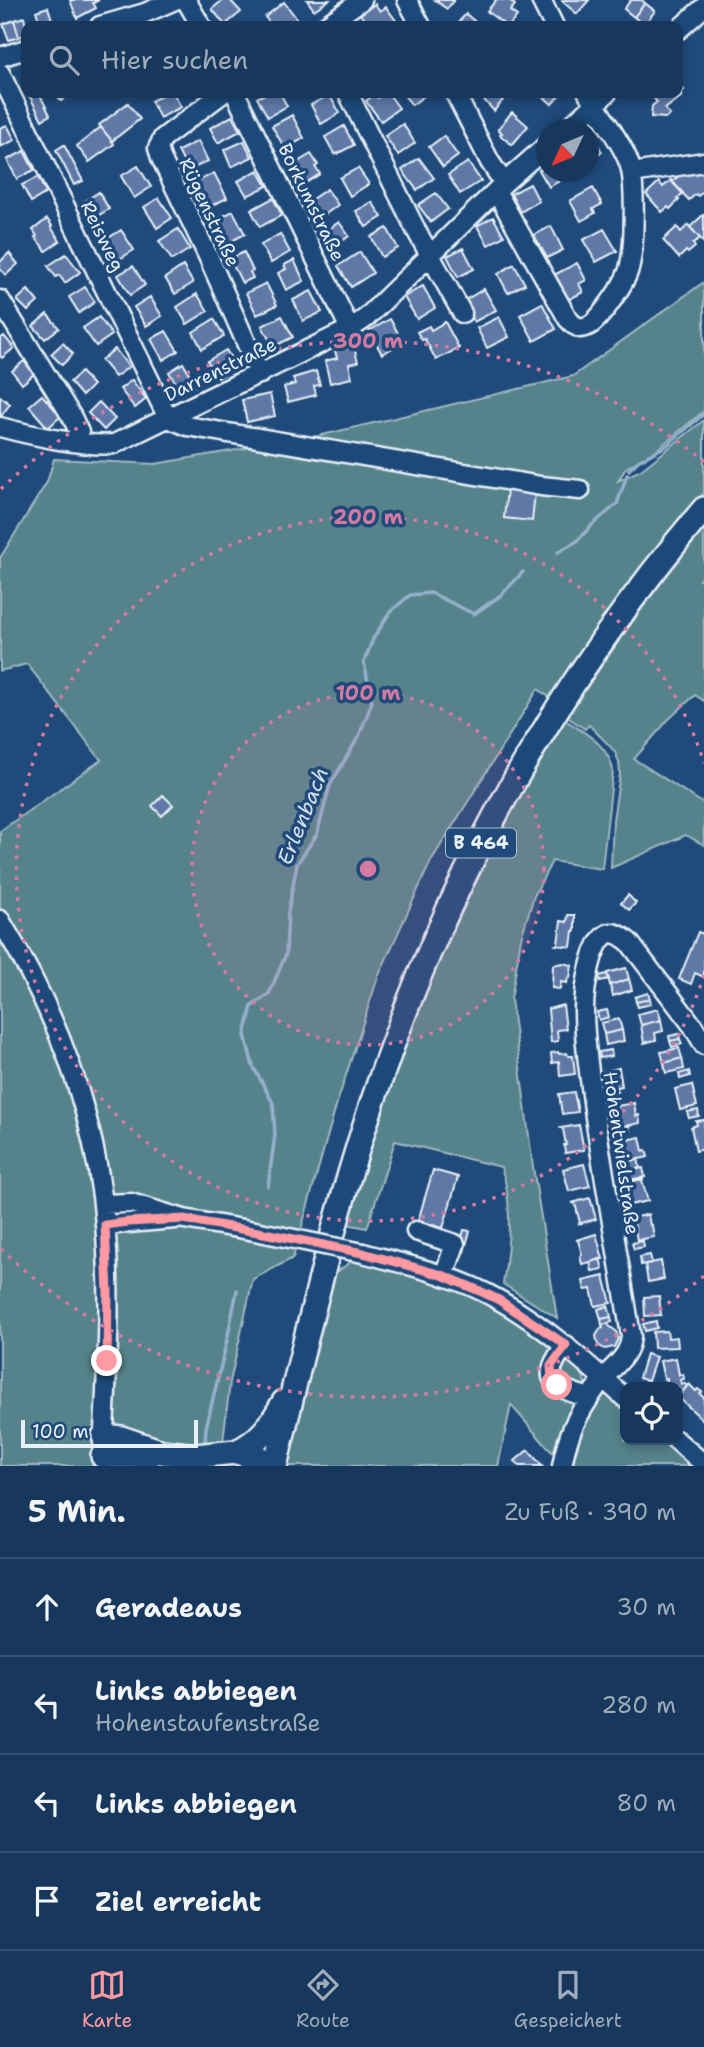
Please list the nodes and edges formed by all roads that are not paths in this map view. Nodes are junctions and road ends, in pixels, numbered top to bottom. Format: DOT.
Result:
graph roads {
  1 [pos="175,0"];
  2 [pos="186,0"];
  3 [pos="362,0"];
  4 [pos="407,0"];
  5 [pos="541,0"];
  6 [pos="704,7"];
  7 [pos="116,21"];
  8 [pos="198,21"];
  9 [pos="332,21"];
  10 [pos="418,21"];
  11 [pos="552,21"];
  12 [pos="683,26"];
  13 [pos="21,51"];
  14 [pos="0,57"];
  15 [pos="0,73"];
  16 [pos="216,98"];
  17 [pos="237,98"];
  18 [pos="351,98"];
  19 [pos="458,98"];
  20 [pos="595,98"];
  21 [pos="597,98"];
  22 [pos="576,119"];
  23 [pos="536,156"];
  24 [pos="704,162"];
  25 [pos="632,173"];
  26 [pos="500,187"];
  27 [pos="430,256"];
  28 [pos="0,300"];
  29 [pos="462,313"];
  30 [pos="350,329"];
  31 [pos="260,373"];
  32 [pos="168,418"];
  33 [pos="0,427"];
  34 [pos="79,442"];
  35 [pos="580,490"];
  36 [pos="704,509"];
  37 [pos="0,920"];
  38 [pos="704,1045"];
  39 [pos="103,1203"];
  40 [pos="184,1219"];
  41 [pos="105,1225"];
  42 [pos="416,1231"];
  43 [pos="444,1276"];
  44 [pos="566,1345"];
  45 [pos="296,1377"];
  46 [pos="603,1378"];
  47 [pos="620,1393"];
  48 [pos="589,1398"];
  49 [pos="682,1445"];
  50 [pos="162,1452"];
  51 [pos="103,1453"];
  52 [pos="230,1459"];
  53 [pos="133,1461"];
  54 [pos="275,1464"];
  55 [pos="704,1464"];
  56 [pos="562,1466"];
  1 -- 7 [label="street"];
  2 -- 8 [label="street"];
  3 -- 9 [label="street"];
  4 -- 10 [label="street"];
  5 -- 11 [label="street"];
  6 -- 12 [label="street"];
  13 -- 14 [label="street"];
  15 -- 32 [label="street, Reisweg"];
  16 -- 31 [label="street, Rügenstraße"];
  17 -- 30 [label="street, Borkumstraße"];
  18 -- 27 [label="street"];
  19 -- 26 [label="street"];
  20 -- 22 [label="street"];
  21 -- 25 [label="street"];
  23 -- 26 [label="street, Darrenstraße"];
  24 -- 25 [label="street"];
  25 -- 26 [label="street"];
  26 -- 27 [label="street, Darrenstraße"];
  27 -- 29 [label="street"];
  27 -- 30 [label="street, Darrenstraße"];
  28 -- 34 [label="street"];
  30 -- 31 [label="street, Darrenstraße"];
  31 -- 32 [label="street, Darrenstraße"];
  32 -- 34 [label="street, Darrenstraße"];
  32 -- 35 [label="street"];
  33 -- 34 [label="street, Darrenstraße"];
  36 -- 45 [label="main road, B 464"];
  37 -- 39 [label="street"];
  38 -- 46 [label="street, Hohentwielstraße"];
  39 -- 40 [label="street"];
  39 -- 41 [label="street"];
  40 -- 41 [label="street"];
  40 -- 43 [label="street, bridge"];
  41 -- 51 [label="street"];
  42 -- 43 [label="street"];
  43 -- 44 [label="street"];
  44 -- 46 [label="street"];
  44 -- 48 [label="street"];
  45 -- 52 [label="main road"];
  45 -- 54 [label="main road, B 464"];
  46 -- 47 [label="street"];
  46 -- 48 [label="street, Hohentwielstraße"];
  48 -- 56 [label="street, Hohentwielstraße"];
  49 -- 55 [label="street"];
  50 -- 51 [label="main road"];
  50 -- 52 [label="main road"];
  50 -- 53 [label="main road"];
  51 -- 53 [label="main road"];
  52 -- 54 [label="main road"];
}
